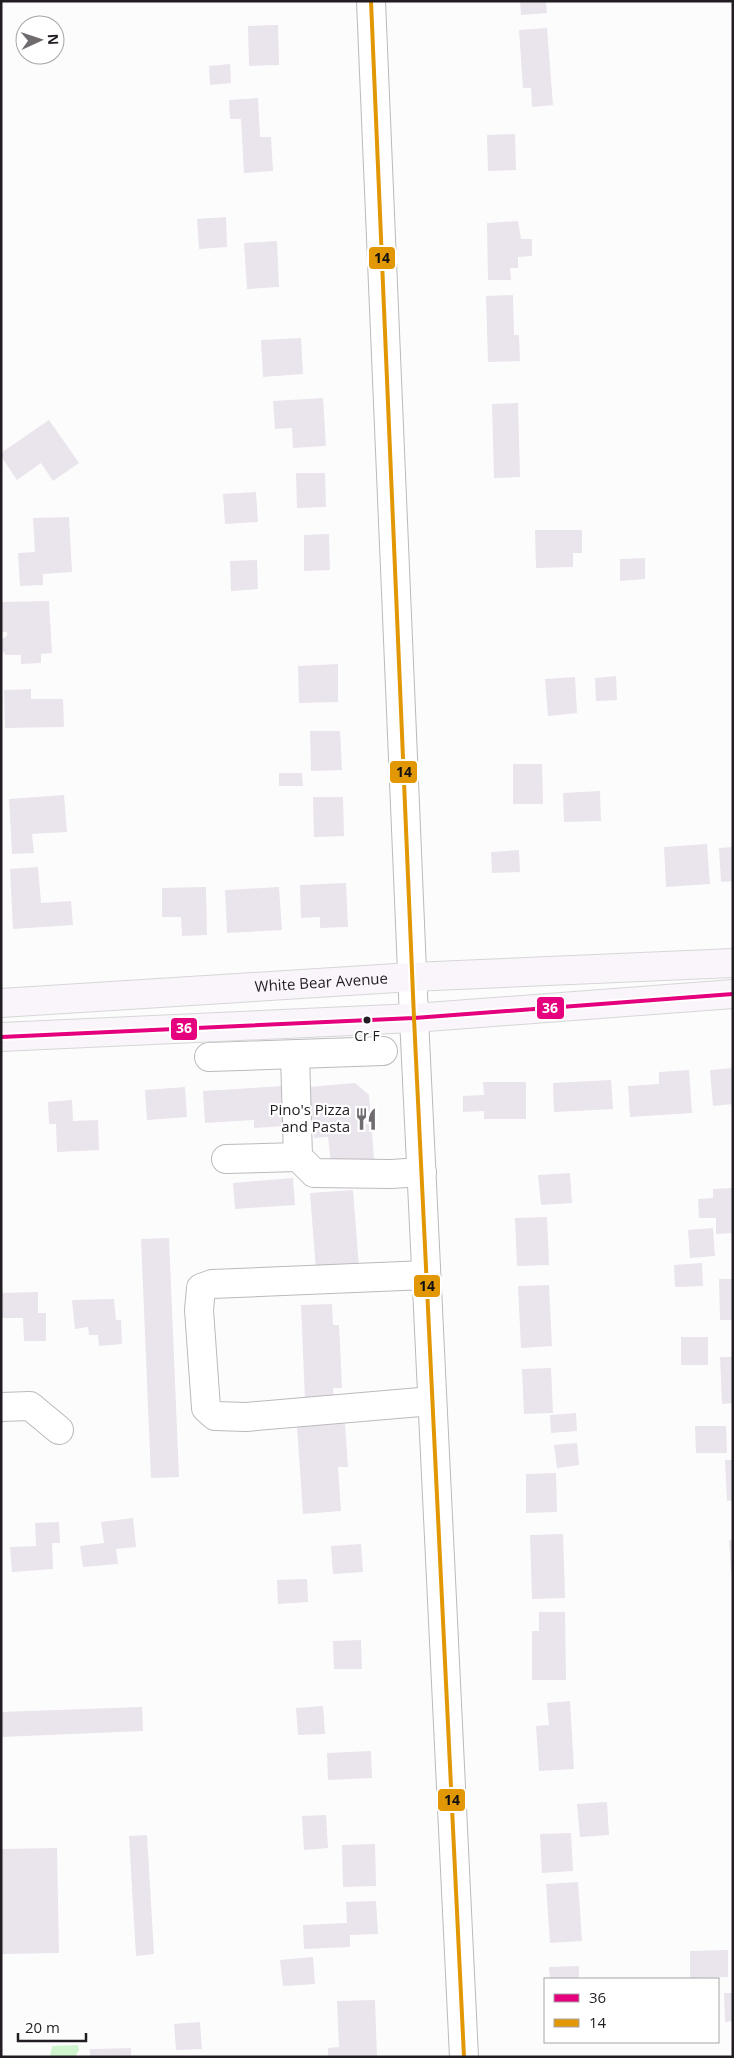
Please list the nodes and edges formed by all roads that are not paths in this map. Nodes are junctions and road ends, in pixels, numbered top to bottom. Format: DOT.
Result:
graph roads {
  1 [pos="371,1"];
  2 [pos="733,963"];
  3 [pos="412,977"];
  4 [pos="733,994"];
  5 [pos="1,1003"];
  6 [pos="414,1018"];
  7 [pos="1,1037"];
  8 [pos="382,1051"];
  9 [pos="294,1055"];
  10 [pos="209,1058"];
  11 [pos="298,1157"];
  12 [pos="226,1159"];
  13 [pos="422,1172"];
  14 [pos="426,1275"];
  15 [pos="432,1401"];
  16 [pos="1,1407"];
  17 [pos="59,1430"];
  18 [pos="464,2057"];
  1 -- 3 [label="street"];
  2 -- 3 [label="main road, White Bear Avenue"];
  3 -- 5 [label="main road, White Bear Avenue"];
  3 -- 6 [label="street"];
  4 -- 6 [label="main road"];
  6 -- 7 [label="main road"];
  6 -- 13 [label="street"];
  8 -- 9 [label="street"];
  9 -- 10 [label="street"];
  9 -- 11 [label="street"];
  11 -- 12 [label="street"];
  11 -- 13 [label="street"];
  13 -- 14 [label="street"];
  14 -- 15 [label="street"];
  14 -- 15 [label="street"];
  15 -- 18 [label="street"];
  16 -- 17 [label="street"];
}
